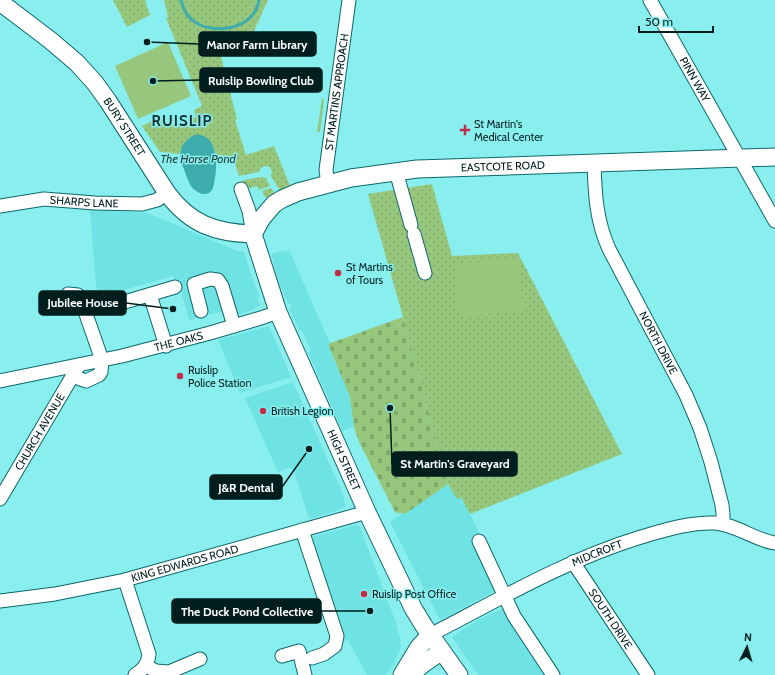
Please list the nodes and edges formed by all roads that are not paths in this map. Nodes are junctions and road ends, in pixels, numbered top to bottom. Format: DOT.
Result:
graph roads {
  1 [pos="350,0"];
  2 [pos="650,0"];
  3 [pos="0,2"];
  4 [pos="775,157"];
  5 [pos="739,159"];
  6 [pos="594,163"];
  7 [pos="396,171"];
  8 [pos="328,184"];
  9 [pos="241,189"];
  10 [pos="167,193"];
  11 [pos="0,206"];
  12 [pos="775,221"];
  13 [pos="253,234"];
  14 [pos="425,273"];
  15 [pos="175,288"];
  16 [pos="68,294"];
  17 [pos="150,295"];
  18 [pos="108,307"];
  19 [pos="201,311"];
  20 [pos="278,312"];
  21 [pos="234,326"];
  22 [pos="166,346"];
  23 [pos="102,360"];
  24 [pos="76,370"];
  25 [pos="0,381"];
  26 [pos="0,499"];
  27 [pos="367,512"];
  28 [pos="723,524"];
  29 [pos="302,530"];
  30 [pos="479,541"];
  31 [pos="775,543"];
  32 [pos="573,562"];
  33 [pos="125,580"];
  34 [pos="505,596"];
  35 [pos="0,601"];
  36 [pos="430,635"];
  37 [pos="442,651"];
  38 [pos="282,656"];
  39 [pos="312,658"];
  40 [pos="200,659"];
  41 [pos="146,666"];
  42 [pos="135,675"];
  43 [pos="305,675"];
  44 [pos="402,675"];
  45 [pos="410,675"];
  46 [pos="459,675"];
  47 [pos="552,675"];
  48 [pos="648,675"];
  1 -- 8 [label="street, ST MARTINS APPROACH"];
  2 -- 5 [label="street, PINN WAY"];
  3 -- 10 [label="main road, BURY STREET"];
  4 -- 5 [label="main road, EASTCOTE ROAD"];
  5 -- 6 [label="main road, EASTCOTE ROAD"];
  5 -- 12 [label="street, PINN WAY"];
  6 -- 7 [label="main road, EASTCOTE ROAD"];
  6 -- 28 [label="street, NORTH DRIVE"];
  7 -- 8 [label="main road, EASTCOTE ROAD"];
  7 -- 14 [label="street"];
  8 -- 13 [label="main road, EASTCOTE ROAD"];
  9 -- 13 [label="street"];
  10 -- 11 [label="street, SHARPS LANE"];
  10 -- 13 [label="main road, BURY STREET"];
  13 -- 20 [label="main road, HIGH STREET"];
  15 -- 17 [label="street"];
  16 -- 23 [label="street"];
  17 -- 18 [label="street"];
  17 -- 22 [label="street"];
  19 -- 21 [label="street"];
  20 -- 21 [label="street, THE OAKS"];
  20 -- 27 [label="main road, HIGH STREET"];
  21 -- 22 [label="street, THE OAKS"];
  22 -- 23 [label="street, THE OAKS"];
  23 -- 24 [label="street, THE OAKS"];
  23 -- 24 [label="street"];
  24 -- 25 [label="street, THE OAKS"];
  24 -- 26 [label="street, CHURCH AVENUE"];
  27 -- 29 [label="street, KING EDWARDS ROAD"];
  27 -- 36 [label="main road, HIGH STREET"];
  28 -- 31 [label="street, MIDCROFT"];
  28 -- 32 [label="street, MIDCROFT"];
  29 -- 33 [label="street, KING EDWARDS ROAD"];
  29 -- 39 [label="street"];
  30 -- 34 [label="street"];
  32 -- 34 [label="street, MIDCROFT"];
  32 -- 48 [label="street, SOUTH DRIVE"];
  33 -- 35 [label="street, KING EDWARDS ROAD"];
  33 -- 41 [label="street"];
  34 -- 36 [label="street, MIDCROFT"];
  34 -- 47 [label="street"];
  36 -- 37 [label="main road, HIGH STREET"];
  36 -- 44 [label="main road"];
  37 -- 45 [label="main road"];
  37 -- 46 [label="main road, HIGH STREET"];
  38 -- 43 [label="street"];
  40 -- 41 [label="street"];
  41 -- 42 [label="street"];
}
